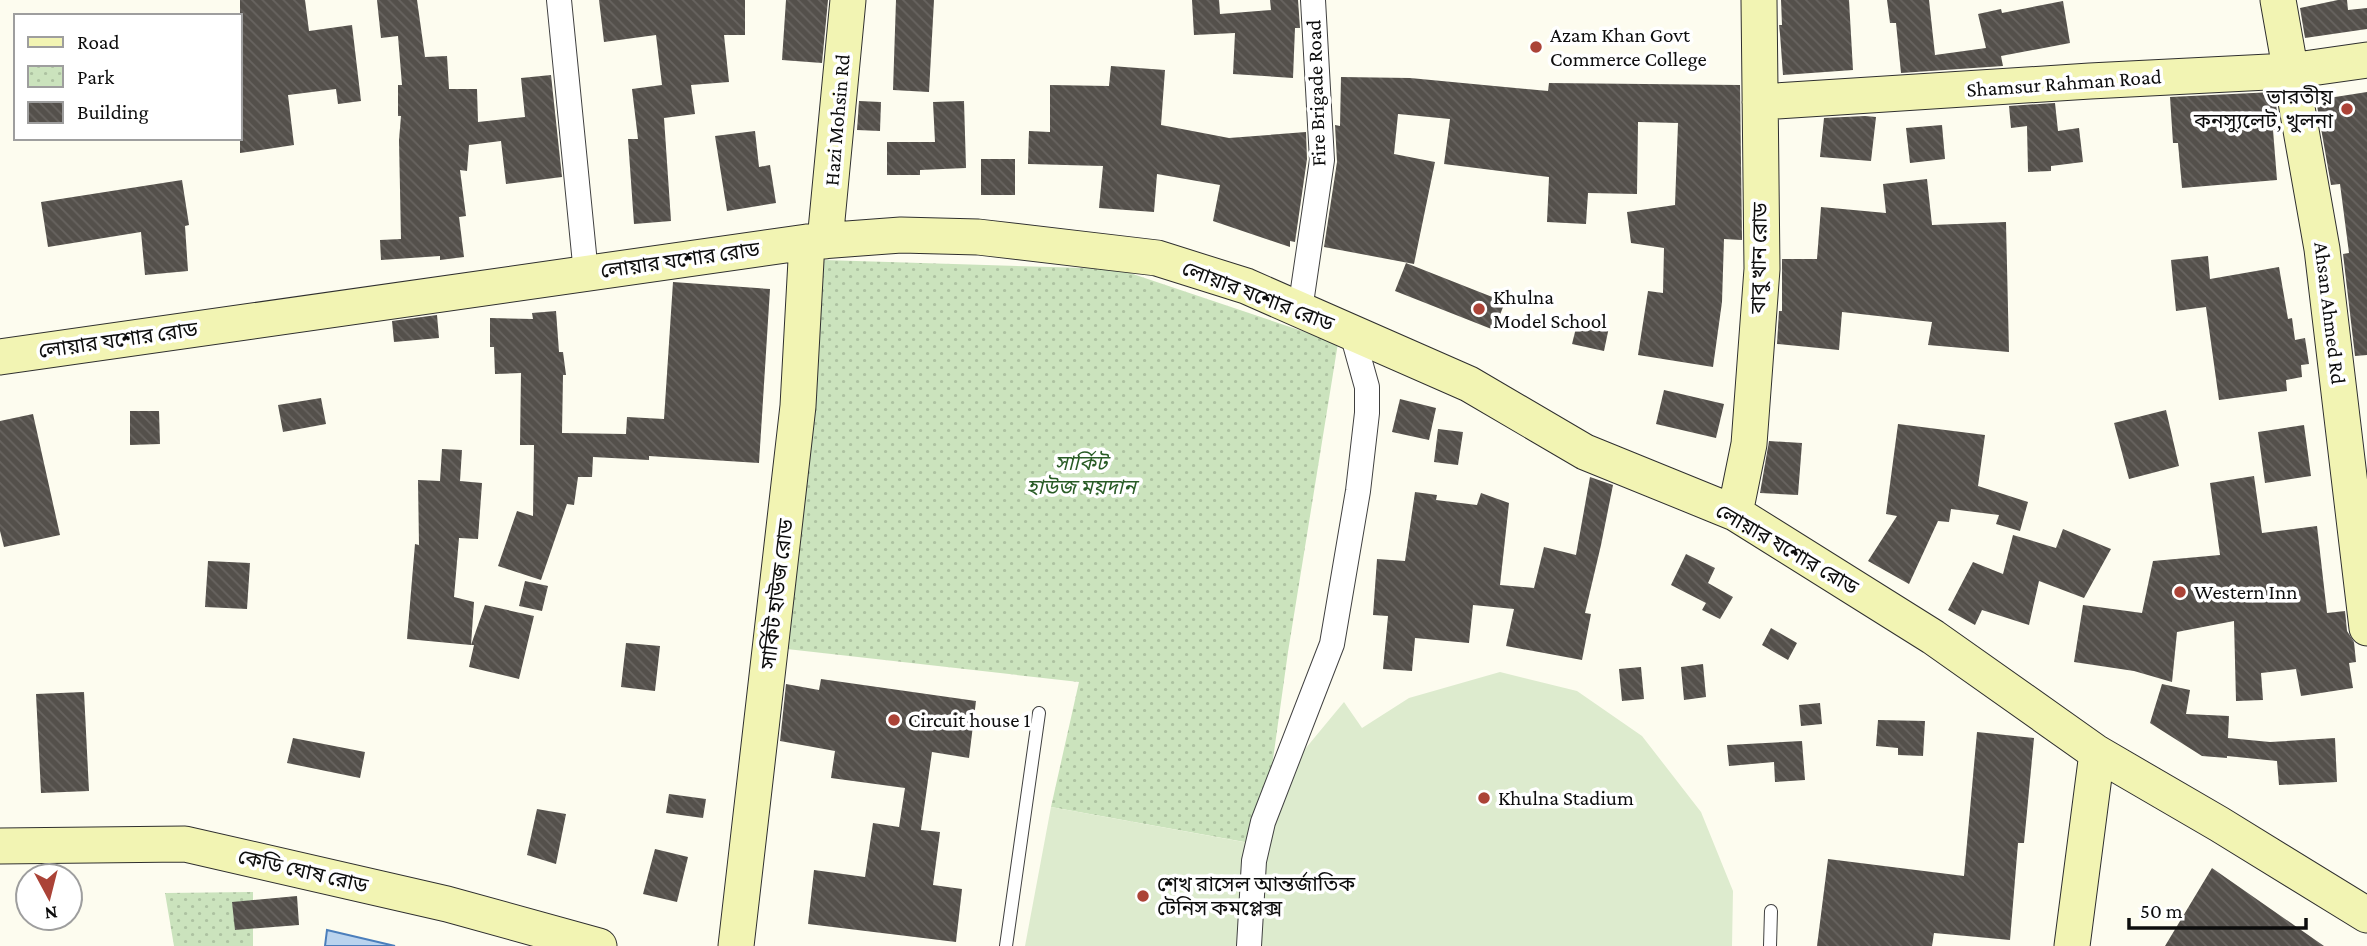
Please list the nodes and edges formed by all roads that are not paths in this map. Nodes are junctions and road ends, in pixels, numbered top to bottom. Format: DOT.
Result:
graph roads {
  1 [pos="559,0"];
  2 [pos="848,0"];
  3 [pos="1313,0"];
  4 [pos="1759,0"];
  5 [pos="2278,0"];
  6 [pos="2367,60"];
  7 [pos="2290,71"];
  8 [pos="1760,102"];
  9 [pos="816,241"];
  10 [pos="586,274"];
  11 [pos="1300,310"];
  12 [pos="1356,334"];
  13 [pos="0,357"];
  14 [pos="1735,513"];
  15 [pos="2362,530"];
  16 [pos="2367,628"];
  17 [pos="1040,713"];
  18 [pos="2097,753"];
  19 [pos="0,846"];
  20 [pos="1770,911"];
  21 [pos="2367,915"];
  22 [pos="599,946"];
  23 [pos="736,946"];
  24 [pos="1006,946"];
  25 [pos="1249,946"];
  26 [pos="1770,946"];
  27 [pos="2072,946"];
  1 -- 10 [label="street"];
  2 -- 9 [label="main road, Hazi Mohsin Rd"];
  3 -- 11 [label="street, Fire Brigade Road"];
  4 -- 8 [label="main road, বাবু খান রোড"];
  5 -- 7 [label="main road, Ahsan Ahmed Rd"];
  6 -- 7 [label="main road, Shamsur Rahman Road"];
  7 -- 8 [label="main road, Shamsur Rahman Road"];
  7 -- 15 [label="main road, Ahsan Ahmed Rd"];
  8 -- 14 [label="main road, বাবু খান রোড"];
  9 -- 10 [label="main road, লোয়ার যশোর রোড"];
  9 -- 11 [label="main road, লোয়ার যশোর রোড"];
  9 -- 23 [label="main road, সার্কিট হাউজ রোড"];
  10 -- 13 [label="main road, লোয়ার যশোর রোড"];
  11 -- 12 [label="main road, লোয়ার যশোর রোড"];
  12 -- 14 [label="main road, লোয়ার যশোর রোড"];
  12 -- 25 [label="street"];
  14 -- 18 [label="main road, লোয়ার যশোর রোড"];
  15 -- 16 [label="main road, Ahsan Ahmed Rd"];
  17 -- 24 [label="lane"];
  18 -- 21 [label="main road, লোয়ার যশোর রোড"];
  18 -- 27 [label="main road"];
  19 -- 22 [label="main road, কেডি ঘোষ রোড"];
  20 -- 26 [label="lane"];
}
